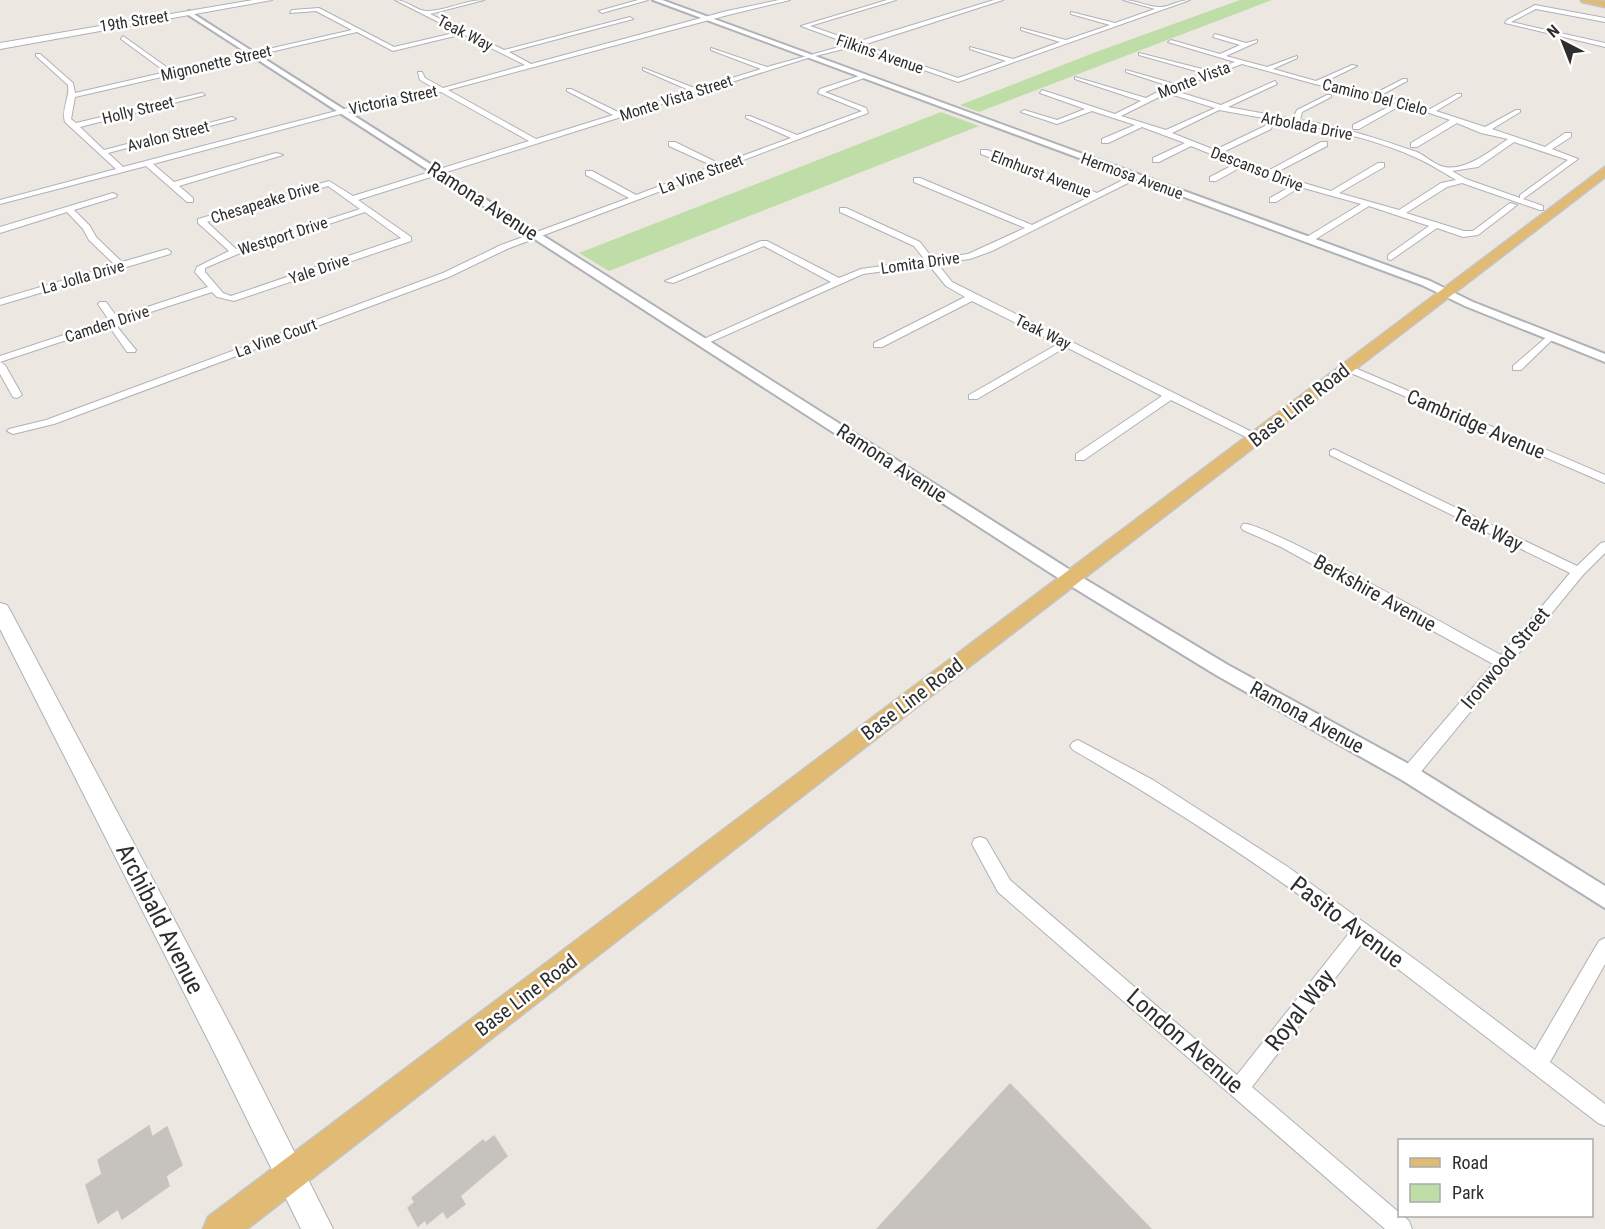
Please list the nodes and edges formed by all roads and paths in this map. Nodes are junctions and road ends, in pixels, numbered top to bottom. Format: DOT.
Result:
graph roads {
  1 [pos="268,0"];
  2 [pos="398,0"];
  3 [pos="481,0"];
  4 [pos="645,0"];
  5 [pos="656,0"];
  6 [pos="787,0"];
  7 [pos="893,0"];
  8 [pos="1000,0"];
  9 [pos="1126,0"];
  10 [pos="1187,0"];
  11 [pos="1585,0"];
  12 [pos="1605,1"];
  13 [pos="1161,9"];
  14 [pos="602,11"];
  15 [pos="292,12"];
  16 [pos="189,13"];
  17 [pos="426,13"];
  18 [pos="1073,13"];
  19 [pos="706,18"];
  20 [pos="630,19"];
  21 [pos="1605,20"];
  22 [pos="1116,25"];
  23 [pos="1023,29"];
  24 [pos="359,30"];
  25 [pos="465,32"];
  26 [pos="1215,36"];
  27 [pos="123,38"];
  28 [pos="1255,41"];
  29 [pos="1066,42"];
  30 [pos="1171,42"];
  31 [pos="855,45"];
  32 [pos="1247,45"];
  33 [pos="1605,45"];
  34 [pos="0,46"];
  35 [pos="972,48"];
  36 [pos="713,49"];
  37 [pos="503,52"];
  38 [pos="255,54"];
  39 [pos="1141,54"];
  40 [pos="38,55"];
  41 [pos="809,56"];
  42 [pos="1220,56"];
  43 [pos="1295,57"];
  44 [pos="1013,61"];
  45 [pos="1241,62"];
  46 [pos="531,66"];
  47 [pos="1354,66"];
  48 [pos="645,69"];
  49 [pos="767,69"];
  50 [pos="1267,69"];
  51 [pos="1128,71"];
  52 [pos="171,73"];
  53 [pos="420,73"];
  54 [pos="1209,73"];
  55 [pos="865,76"];
  56 [pos="1077,78"];
  57 [pos="1405,80"];
  58 [pos="1275,83"];
  59 [pos="1317,83"];
  60 [pos="1175,86"];
  61 [pos="442,90"];
  62 [pos="568,90"];
  63 [pos="1165,90"];
  64 [pos="697,91"];
  65 [pos="1042,92"];
  66 [pos="202,95"];
  67 [pos="1376,95"];
  68 [pos="1459,95"];
  69 [pos="72,96"];
  70 [pos="1329,96"];
  71 [pos="1146,100"];
  72 [pos="1402,102"];
  73 [pos="1093,108"];
  74 [pos="1218,109"];
  75 [pos="344,111"];
  76 [pos="1431,111"];
  77 [pos="1518,111"];
  78 [pos="1024,112"];
  79 [pos="620,116"];
  80 [pos="1116,116"];
  81 [pos="748,117"];
  82 [pos="232,119"];
  83 [pos="1456,120"];
  84 [pos="1271,121"];
  85 [pos="1296,121"];
  86 [pos="1141,125"];
  87 [pos="74,126"];
  88 [pos="1356,127"];
  89 [pos="1484,131"];
  90 [pos="1166,133"];
  91 [pos="1568,135"];
  92 [pos="798,138"];
  93 [pos="1512,140"];
  94 [pos="1105,141"];
  95 [pos="536,142"];
  96 [pos="1191,143"];
  97 [pos="672,144"];
  98 [pos="1324,144"];
  99 [pos="1414,145"];
  100 [pos="1546,150"];
  101 [pos="104,152"];
  102 [pos="984,152"];
  103 [pos="1214,154"];
  104 [pos="279,155"];
  105 [pos="1156,160"];
  106 [pos="148,163"];
  107 [pos="1239,165"];
  108 [pos="1381,165"];
  109 [pos="720,167"];
  110 [pos="122,170"];
  111 [pos="1445,170"];
  112 [pos="1605,171"];
  113 [pos="438,172"];
  114 [pos="589,173"];
  115 [pos="1266,176"];
  116 [pos="1136,177"];
  117 [pos="1214,179"];
  118 [pos="917,180"];
  119 [pos="1463,181"];
  120 [pos="173,185"];
  121 [pos="1299,186"];
  122 [pos="1331,194"];
  123 [pos="113,195"];
  124 [pos="1098,196"];
  125 [pos="1524,197"];
  126 [pos="636,198"];
  127 [pos="352,199"];
  128 [pos="190,200"];
  129 [pos="1273,200"];
  130 [pos="0,202"];
  131 [pos="1368,203"];
  132 [pos="1513,205"];
  133 [pos="68,208"];
  134 [pos="367,209"];
  135 [pos="843,210"];
  136 [pos="1546,210"];
  137 [pos="1400,213"];
  138 [pos="1436,225"];
  139 [pos="1,228"];
  140 [pos="1033,228"];
  141 [pos="536,236"];
  142 [pos="1313,237"];
  143 [pos="167,252"];
  144 [pos="235,252"];
  145 [pos="1391,256"];
  146 [pos="930,262"];
  147 [pos="121,266"];
  148 [pos="670,281"];
  149 [pos="837,281"];
  150 [pos="214,288"];
  151 [pos="1447,293"];
  152 [pos="972,297"];
  153 [pos="0,302"];
  154 [pos="103,304"];
  155 [pos="115,322"];
  156 [pos="1550,337"];
  157 [pos="702,342"];
  158 [pos="1066,343"];
  159 [pos="878,345"];
  160 [pos="131,350"];
  161 [pos="1605,358"];
  162 [pos="0,359"];
  163 [pos="0,365"];
  164 [pos="1348,368"];
  165 [pos="1517,368"];
  166 [pos="17,395"];
  167 [pos="1169,396"];
  168 [pos="973,397"];
  169 [pos="14,432"];
  170 [pos="1256,438"];
  171 [pos="1334,453"];
  172 [pos="1080,458"];
  173 [pos="1605,479"];
  174 [pos="1247,526"];
  175 [pos="1602,552"];
  176 [pos="1578,572"];
  177 [pos="1072,579"];
  178 [pos="3,625"];
  179 [pos="1502,662"];
  180 [pos="1078,746"];
  181 [pos="1408,774"];
  182 [pos="980,844"];
  183 [pos="1605,898"];
  184 [pos="1361,931"];
  185 [pos="1605,947"];
  186 [pos="1537,1065"];
  187 [pos="1239,1088"];
  188 [pos="1605,1116"];
  189 [pos="290,1175"];
  190 [pos="220,1229"];
  191 [pos="317,1229"];
  192 [pos="1401,1229"];
  1 -- 16 [label="main road, 19th Street"];
  2 -- 17 [label="street, Teak Way"];
  3 -- 17 [label="street"];
  4 -- 14 [label="street"];
  5 -- 19 [label="street, Hermosa Avenue"];
  6 -- 19 [label="street, Victoria Street"];
  7 -- 31 [label="street, Filkins Avenue"];
  8 -- 31 [label="street, Monte Vista Street"];
  9 -- 13 [label="street"];
  10 -- 13 [label="street"];
  11 -- 12 [label="main road"];
  13 -- 22 [label="street"];
  15 -- 24 [label="street"];
  16 -- 34 [label="main road, 19th Street"];
  16 -- 38 [label="street, Ramona Avenue"];
  17 -- 25 [label="street, Teak Way"];
  18 -- 22 [label="street"];
  19 -- 41 [label="street, Hermosa Avenue"];
  19 -- 46 [label="street, Victoria Street"];
  20 -- 37 [label="street"];
  21 -- 33 [label="street"];
  22 -- 29 [label="street"];
  23 -- 29 [label="street"];
  24 -- 25 [label="street"];
  24 -- 38 [label="street, Mignonette Street"];
  25 -- 37 [label="street, Teak Way"];
  26 -- 32 [label="street"];
  27 -- 52 [label="street"];
  28 -- 32 [label="street"];
  29 -- 44 [label="street"];
  30 -- 42 [label="street, Camino Del Cielo"];
  31 -- 41 [label="street, Monte Vista Street"];
  31 -- 44 [label="street, Filkins Avenue"];
  32 -- 42 [label="street"];
  35 -- 44 [label="street"];
  36 -- 49 [label="street"];
  37 -- 46 [label="street, Teak Way"];
  38 -- 52 [label="street, Mignonette Street"];
  38 -- 75 [label="street, Ramona Avenue"];
  39 -- 54 [label="street"];
  40 -- 69 [label="street"];
  41 -- 49 [label="street, Monte Vista Street"];
  41 -- 55 [label="street, Hermosa Avenue"];
  42 -- 45 [label="street, Camino Del Cielo"];
  43 -- 50 [label="street"];
  45 -- 50 [label="street, Camino Del Cielo"];
  45 -- 54 [label="street, Monte Vista"];
  46 -- 61 [label="street, Victoria Street"];
  47 -- 59 [label="street"];
  48 -- 64 [label="street"];
  49 -- 64 [label="street, Monte Vista Street"];
  50 -- 59 [label="street, Camino Del Cielo"];
  51 -- 60 [label="street"];
  52 -- 69 [label="street, Mignonette Street"];
  53 -- 61 [label="street"];
  54 -- 60 [label="street, Monte Vista"];
  55 -- 92 [label="street, La Vine Street"];
  55 -- 116 [label="street, Hermosa Avenue"];
  56 -- 71 [label="street"];
  57 -- 67 [label="street"];
  58 -- 74 [label="street"];
  59 -- 67 [label="street, Camino Del Cielo"];
  60 -- 63 [label="street, Monte Vista"];
  61 -- 75 [label="street, Victoria Street"];
  61 -- 95 [label="street"];
  62 -- 79 [label="street"];
  63 -- 71 [label="street, Monte Vista"];
  63 -- 74 [label="street, Arbolada Drive"];
  64 -- 79 [label="street, Monte Vista Street"];
  65 -- 73 [label="street, Descanso Drive"];
  66 -- 87 [label="street, Holly Street"];
  67 -- 72 [label="street, Camino Del Cielo"];
  68 -- 76 [label="street"];
  69 -- 87 [label="street"];
  70 -- 85 [label="street"];
  71 -- 80 [label="street, Monte Vista"];
  72 -- 76 [label="street, Camino Del Cielo"];
  72 -- 88 [label="street"];
  73 -- 78 [label="street"];
  73 -- 80 [label="street, Descanso Drive"];
  74 -- 85 [label="street, Arbolada Drive"];
  74 -- 90 [label="street"];
  75 -- 106 [label="street, Victoria Street"];
  75 -- 113 [label="street, Ramona Avenue"];
  76 -- 83 [label="street, Camino Del Cielo"];
  77 -- 89 [label="street"];
  79 -- 95 [label="street, Monte Vista Street"];
  80 -- 86 [label="street, Descanso Drive"];
  81 -- 92 [label="street"];
  82 -- 101 [label="street, Avalon Street"];
  83 -- 89 [label="street, Camino Del Cielo"];
  83 -- 99 [label="street"];
  84 -- 103 [label="street"];
  85 -- 111 [label="street, Arbolada Drive"];
  86 -- 90 [label="street, Descanso Drive"];
  86 -- 94 [label="street"];
  87 -- 101 [label="street"];
  89 -- 93 [label="street, Camino Del Cielo"];
  90 -- 96 [label="street, Descanso Drive"];
  91 -- 100 [label="street"];
  92 -- 109 [label="street, La Vine Street"];
  93 -- 100 [label="street, Camino Del Cielo"];
  93 -- 111 [label="street"];
  95 -- 113 [label="street, Monte Vista Street"];
  96 -- 103 [label="street, Descanso Drive"];
  96 -- 105 [label="street"];
  97 -- 109 [label="street"];
  98 -- 115 [label="street"];
  100 -- 125 [label="street, Camino Del Cielo"];
  101 -- 110 [label="street"];
  102 -- 124 [label="street, Elmhurst Avenue"];
  103 -- 107 [label="street, Descanso Drive"];
  104 -- 120 [label="street"];
  106 -- 110 [label="street, Victoria Street"];
  106 -- 120 [label="street"];
  107 -- 115 [label="street, Descanso Drive"];
  107 -- 117 [label="street"];
  108 -- 122 [label="street"];
  109 -- 126 [label="street, La Vine Street"];
  110 -- 130 [label="street, Victoria Street"];
  111 -- 119 [label="street, Arbolada Drive"];
  112 -- 136 [label="main road, Base Line Road"];
  113 -- 127 [label="street, Monte Vista Street"];
  113 -- 141 [label="street, Ramona Avenue"];
  114 -- 126 [label="street"];
  115 -- 121 [label="street, Descanso Drive"];
  116 -- 124 [label="street, Lomita Drive"];
  116 -- 142 [label="street, Hermosa Avenue"];
  118 -- 140 [label="street"];
  119 -- 136 [label="street, Arbolada Drive"];
  119 -- 136 [label="street"];
  119 -- 137 [label="street"];
  120 -- 128 [label="street"];
  121 -- 122 [label="street, Descanso Drive"];
  121 -- 129 [label="street"];
  122 -- 131 [label="street, Descanso Drive"];
  123 -- 133 [label="street"];
  124 -- 140 [label="street, Lomita Drive"];
  126 -- 141 [label="street, La Vine Street"];
  127 -- 134 [label="street"];
  127 -- 144 [label="street, Chesapeake Drive"];
  131 -- 137 [label="street, Descanso Drive"];
  131 -- 142 [label="street"];
  132 -- 138 [label="street, Descanso Drive"];
  133 -- 139 [label="street"];
  133 -- 147 [label="street"];
  134 -- 144 [label="street, Westport Drive"];
  134 -- 150 [label="street, Yale Drive"];
  135 -- 146 [label="street, Teak Way"];
  136 -- 151 [label="main road, Base Line Road"];
  137 -- 138 [label="street, Descanso Drive"];
  138 -- 145 [label="street"];
  140 -- 146 [label="street, Lomita Drive"];
  141 -- 157 [label="street, Ramona Avenue"];
  141 -- 169 [label="street, La Vine Court"];
  142 -- 151 [label="street, Hermosa Avenue"];
  143 -- 147 [label="street, La Jolla Drive"];
  144 -- 150 [label="street, Westport Drive"];
  146 -- 149 [label="street, Lomita Drive"];
  146 -- 152 [label="street, Teak Way"];
  147 -- 153 [label="street, La Jolla Drive"];
  148 -- 149 [label="street"];
  149 -- 157 [label="street, Lomita Drive"];
  150 -- 155 [label="street, Camden Drive"];
  151 -- 156 [label="street, Hermosa Avenue"];
  151 -- 164 [label="main road, Base Line Road"];
  152 -- 158 [label="street, Teak Way"];
  152 -- 159 [label="street"];
  154 -- 155 [label="street"];
  155 -- 160 [label="street"];
  155 -- 162 [label="street, Camden Drive"];
  156 -- 161 [label="street, Hermosa Avenue"];
  156 -- 165 [label="street"];
  157 -- 177 [label="street, Ramona Avenue"];
  158 -- 167 [label="street, Teak Way"];
  158 -- 168 [label="street"];
  163 -- 166 [label="street"];
  164 -- 170 [label="main road, Base Line Road"];
  164 -- 173 [label="street, Cambridge Avenue"];
  167 -- 170 [label="street, Teak Way"];
  167 -- 172 [label="street"];
  170 -- 177 [label="main road, Base Line Road"];
  171 -- 176 [label="street, Teak Way"];
  174 -- 179 [label="street, Berkshire Avenue"];
  175 -- 176 [label="street, Ironwood Street"];
  176 -- 179 [label="street, Ironwood Street"];
  177 -- 181 [label="street, Ramona Avenue"];
  177 -- 189 [label="main road, Base Line Road"];
  178 -- 189 [label="main road, Archibald Avenue"];
  179 -- 181 [label="street, Ironwood Street"];
  180 -- 184 [label="street, Pasito Avenue"];
  181 -- 183 [label="street, Ramona Avenue"];
  182 -- 187 [label="street, London Avenue"];
  184 -- 186 [label="street, Pasito Avenue"];
  184 -- 187 [label="street, Royal Way"];
  185 -- 186 [label="street"];
  186 -- 188 [label="street, Pasito Avenue"];
  187 -- 192 [label="street, London Avenue"];
  189 -- 190 [label="main road, Base Line Road"];
  189 -- 191 [label="main road, Archibald Avenue"];
}
